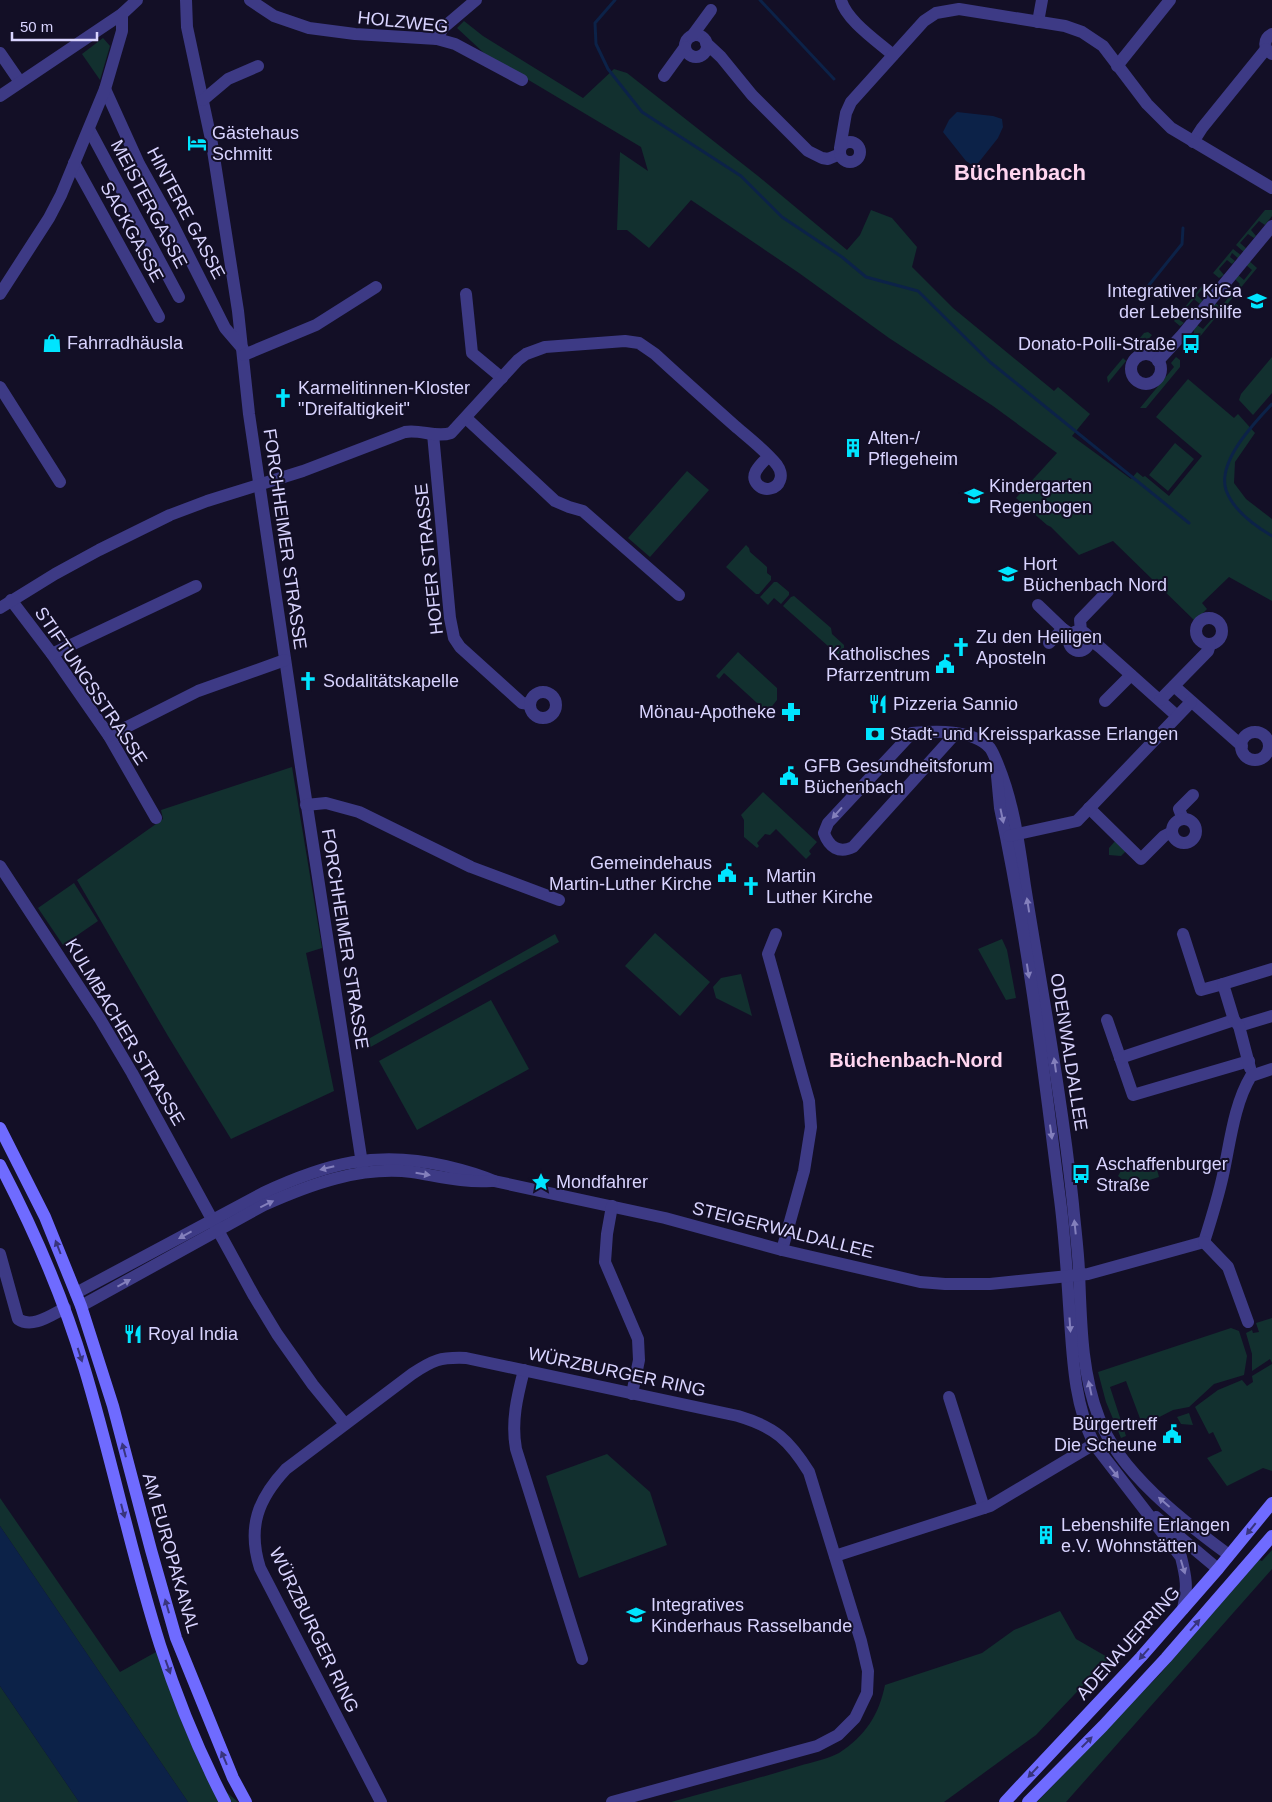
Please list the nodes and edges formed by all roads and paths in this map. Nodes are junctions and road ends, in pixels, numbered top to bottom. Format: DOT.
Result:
graph roads {
  1 [pos="137,0"];
  2 [pos="186,0"];
  3 [pos="250,0"];
  4 [pos="476,0"];
  5 [pos="841,0"];
  6 [pos="1042,0"];
  7 [pos="1170,0"];
  8 [pos="945,5"];
  9 [pos="711,10"];
  10 [pos="122,14"];
  11 [pos="1038,22"];
  12 [pos="1272,34"];
  13 [pos="692,36"];
  14 [pos="437,39"];
  15 [pos="706,43"];
  16 [pos="685,47"];
  17 [pos="1269,51"];
  18 [pos="0,52"];
  19 [pos="893,55"];
  20 [pos="258,66"];
  21 [pos="1117,66"];
  22 [pos="664,76"];
  23 [pos="522,80"];
  24 [pos="20,82"];
  25 [pos="105,89"];
  26 [pos="0,96"];
  27 [pos="202,100"];
  28 [pos="89,129"];
  29 [pos="1193,142"];
  30 [pos="74,164"];
  31 [pos="1272,188"];
  32 [pos="1272,226"];
  33 [pos="376,286"];
  34 [pos="0,294"];
  35 [pos="466,294"];
  36 [pos="180,297"];
  37 [pos="158,317"];
  38 [pos="244,352"];
  39 [pos="1158,361"];
  40 [pos="502,378"];
  41 [pos="0,387"];
  42 [pos="466,418"];
  43 [pos="433,434"];
  44 [pos="768,457"];
  45 [pos="60,482"];
  46 [pos="260,484"];
  47 [pos="196,586"];
  48 [pos="1108,591"];
  49 [pos="679,595"];
  50 [pos="11,600"];
  51 [pos="1038,605"];
  52 [pos="0,608"];
  53 [pos="1076,633"];
  54 [pos="1049,643"];
  55 [pos="1210,644"];
  56 [pos="52,654"];
  57 [pos="285,660"];
  58 [pos="1131,675"];
  59 [pos="1174,686"];
  60 [pos="1160,700"];
  61 [pos="1105,701"];
  62 [pos="1191,702"];
  63 [pos="530,704"];
  64 [pos="1177,716"];
  65 [pos="956,733"];
  66 [pos="109,736"];
  67 [pos="1242,746"];
  68 [pos="1192,795"];
  69 [pos="306,805"];
  70 [pos="1089,808"];
  71 [pos="156,818"];
  72 [pos="1183,819"];
  73 [pos="1172,832"];
  74 [pos="1011,836"];
  75 [pos="0,866"];
  76 [pos="558,900"];
  77 [pos="776,934"];
  78 [pos="1183,934"];
  79 [pos="1272,969"];
  80 [pos="1223,984"];
  81 [pos="1272,1016"];
  82 [pos="1107,1020"];
  83 [pos="1237,1023"];
  84 [pos="1120,1058"];
  85 [pos="1249,1061"];
  86 [pos="1272,1070"];
  87 [pos="1251,1076"];
  88 [pos="0,1128"];
  89 [pos="0,1165"];
  90 [pos="363,1166"];
  91 [pos="612,1206"];
  92 [pos="215,1225"];
  93 [pos="1204,1242"];
  94 [pos="782,1250"];
  95 [pos="0,1254"];
  96 [pos="1073,1276"];
  97 [pos="76,1293"];
  98 [pos="81,1306"];
  99 [pos="65,1308"];
  100 [pos="1248,1322"];
  101 [pos="524,1370"];
  102 [pos="632,1394"];
  103 [pos="949,1397"];
  104 [pos="345,1424"];
  105 [pos="1094,1444"];
  106 [pos="1136,1499"];
  107 [pos="1272,1503"];
  108 [pos="984,1508"];
  109 [pos="1272,1536"];
  110 [pos="1229,1555"];
  111 [pos="835,1556"];
  112 [pos="1218,1569"];
  113 [pos="1239,1575"];
  114 [pos="1183,1609"];
  115 [pos="582,1660"];
  116 [pos="226,1802"];
  117 [pos="246,1802"];
  118 [pos="380,1802"];
  119 [pos="612,1802"];
  120 [pos="1005,1802"];
  121 [pos="1028,1802"];
  1 -- 10 [label="street"];
  2 -- 27 [label="street, FORCHHEIMER STRASSE"];
  3 -- 14 [label="street, HOLZWEG"];
  4 -- 14 [label="street"];
  5 -- 19 [label="street"];
  6 -- 11 [label="street"];
  7 -- 21 [label="street"];
  8 -- 11 [label="street"];
  8 -- 19 [label="street"];
  9 -- 13 [label="street"];
  10 -- 24 [label="street"];
  10 -- 25 [label="street"];
  11 -- 21 [label="street"];
  12 -- 17 [label="street"];
  13 -- 15 [label="street"];
  13 -- 16 [label="street"];
  14 -- 23 [label="street, HOLZWEG"];
  15 -- 16 [label="street"];
  15 -- 19 [label="street"];
  16 -- 22 [label="street"];
  17 -- 29 [label="street"];
  18 -- 24 [label="street"];
  20 -- 27 [label="street"];
  21 -- 29 [label="street"];
  24 -- 26 [label="street"];
  25 -- 28 [label="street"];
  25 -- 38 [label="street, HINTERE GASSE"];
  27 -- 38 [label="street, FORCHHEIMER STRASSE"];
  28 -- 30 [label="street"];
  28 -- 36 [label="street, MEISTERGASSE"];
  29 -- 31 [label="street"];
  30 -- 34 [label="street"];
  30 -- 37 [label="street, SACKGASSE"];
  32 -- 39 [label="street"];
  33 -- 38 [label="street"];
  35 -- 40 [label="street"];
  38 -- 46 [label="street, FORCHHEIMER STRASSE"];
  40 -- 42 [label="street"];
  40 -- 44 [label="street"];
  41 -- 45 [label="street"];
  42 -- 43 [label="street"];
  42 -- 49 [label="street"];
  43 -- 46 [label="street"];
  43 -- 63 [label="street, HOFER STRASSE"];
  46 -- 50 [label="street"];
  46 -- 57 [label="street, FORCHHEIMER STRASSE"];
  47 -- 56 [label="street"];
  48 -- 53 [label="street"];
  50 -- 52 [label="street"];
  50 -- 56 [label="street, STIFTUNGSSTRASSE"];
  51 -- 53 [label="street"];
  53 -- 54 [label="street"];
  53 -- 58 [label="street"];
  55 -- 59 [label="street"];
  56 -- 66 [label="street, STIFTUNGSSTRASSE"];
  57 -- 66 [label="street"];
  57 -- 69 [label="street, FORCHHEIMER STRASSE"];
  58 -- 60 [label="street"];
  58 -- 61 [label="street"];
  59 -- 60 [label="street"];
  59 -- 62 [label="street"];
  60 -- 64 [label="street"];
  62 -- 64 [label="street"];
  62 -- 67 [label="street"];
  64 -- 70 [label="street"];
  65 -- 65 [label="street, ODENWALDALLEE, one-way"];
  65 -- 74 [label="street, ODENWALDALLEE"];
  66 -- 71 [label="street, STIFTUNGSSTRASSE"];
  68 -- 72 [label="street"];
  69 -- 76 [label="street"];
  69 -- 90 [label="street, FORCHHEIMER STRASSE"];
  70 -- 73 [label="street"];
  70 -- 74 [label="street"];
  72 -- 73 [label="street"];
  72 -- 73 [label="street"];
  74 -- 96 [label="street, ODENWALDALLEE"];
  75 -- 92 [label="street, KULMBACHER STRASSE"];
  77 -- 94 [label="street"];
  78 -- 80 [label="street"];
  79 -- 80 [label="street"];
  80 -- 83 [label="street"];
  81 -- 83 [label="street"];
  82 -- 84 [label="street"];
  83 -- 84 [label="street"];
  83 -- 85 [label="street"];
  84 -- 85 [label="street"];
  85 -- 87 [label="street"];
  86 -- 87 [label="street"];
  87 -- 93 [label="street"];
  97 -- 88 [label="main road, AM EUROPAKANAL, one-way"];
  89 -- 99 [label="main road, AM EUROPAKANAL"];
  90 -- 91 [label="street, STEIGERWALDALLEE"];
  90 -- 92 [label="street, STEIGERWALDALLEE"];
  91 -- 94 [label="street, STEIGERWALDALLEE"];
  91 -- 102 [label="street"];
  92 -- 97 [label="street, STEIGERWALDALLEE, one-way"];
  98 -- 92 [label="street, STEIGERWALDALLEE, one-way"];
  92 -- 104 [label="street, KULMBACHER STRASSE"];
  93 -- 96 [label="street"];
  93 -- 100 [label="street"];
  94 -- 96 [label="street, STEIGERWALDALLEE"];
  95 -- 99 [label="street"];
  96 -- 105 [label="street, ODENWALDALLEE, one-way"];
  110 -- 96 [label="street, ODENWALDALLEE, one-way"];
  97 -- 98 [label="main road, AM EUROPAKANAL"];
  97 -- 99 [label="main road"];
  98 -- 99 [label="main road"];
  117 -- 98 [label="main road, AM EUROPAKANAL, one-way"];
  99 -- 116 [label="main road, AM EUROPAKANAL, one-way"];
  101 -- 102 [label="street, WÜRZBURGER RING"];
  101 -- 104 [label="street, WÜRZBURGER RING"];
  101 -- 115 [label="street"];
  102 -- 111 [label="street, WÜRZBURGER RING"];
  103 -- 108 [label="street"];
  104 -- 118 [label="street, WÜRZBURGER RING"];
  105 -- 106 [label="street, ODENWALDALLEE, one-way"];
  105 -- 108 [label="street"];
  106 -- 112 [label="street, ODENWALDALLEE"];
  106 -- 114 [label="street, ODENWALDALLEE, one-way"];
  107 -- 110 [label="main road, ADENAUERRING, one-way"];
  108 -- 111 [label="street"];
  109 -- 113 [label="main road, ADENAUERRING"];
  110 -- 112 [label="main road, ADENAUERRING"];
  110 -- 113 [label="main road"];
  111 -- 119 [label="street, WÜRZBURGER RING"];
  112 -- 113 [label="main road"];
  112 -- 114 [label="main road, ADENAUERRING"];
  121 -- 113 [label="main road, ADENAUERRING, one-way"];
  114 -- 120 [label="main road, ADENAUERRING, one-way"];
}
